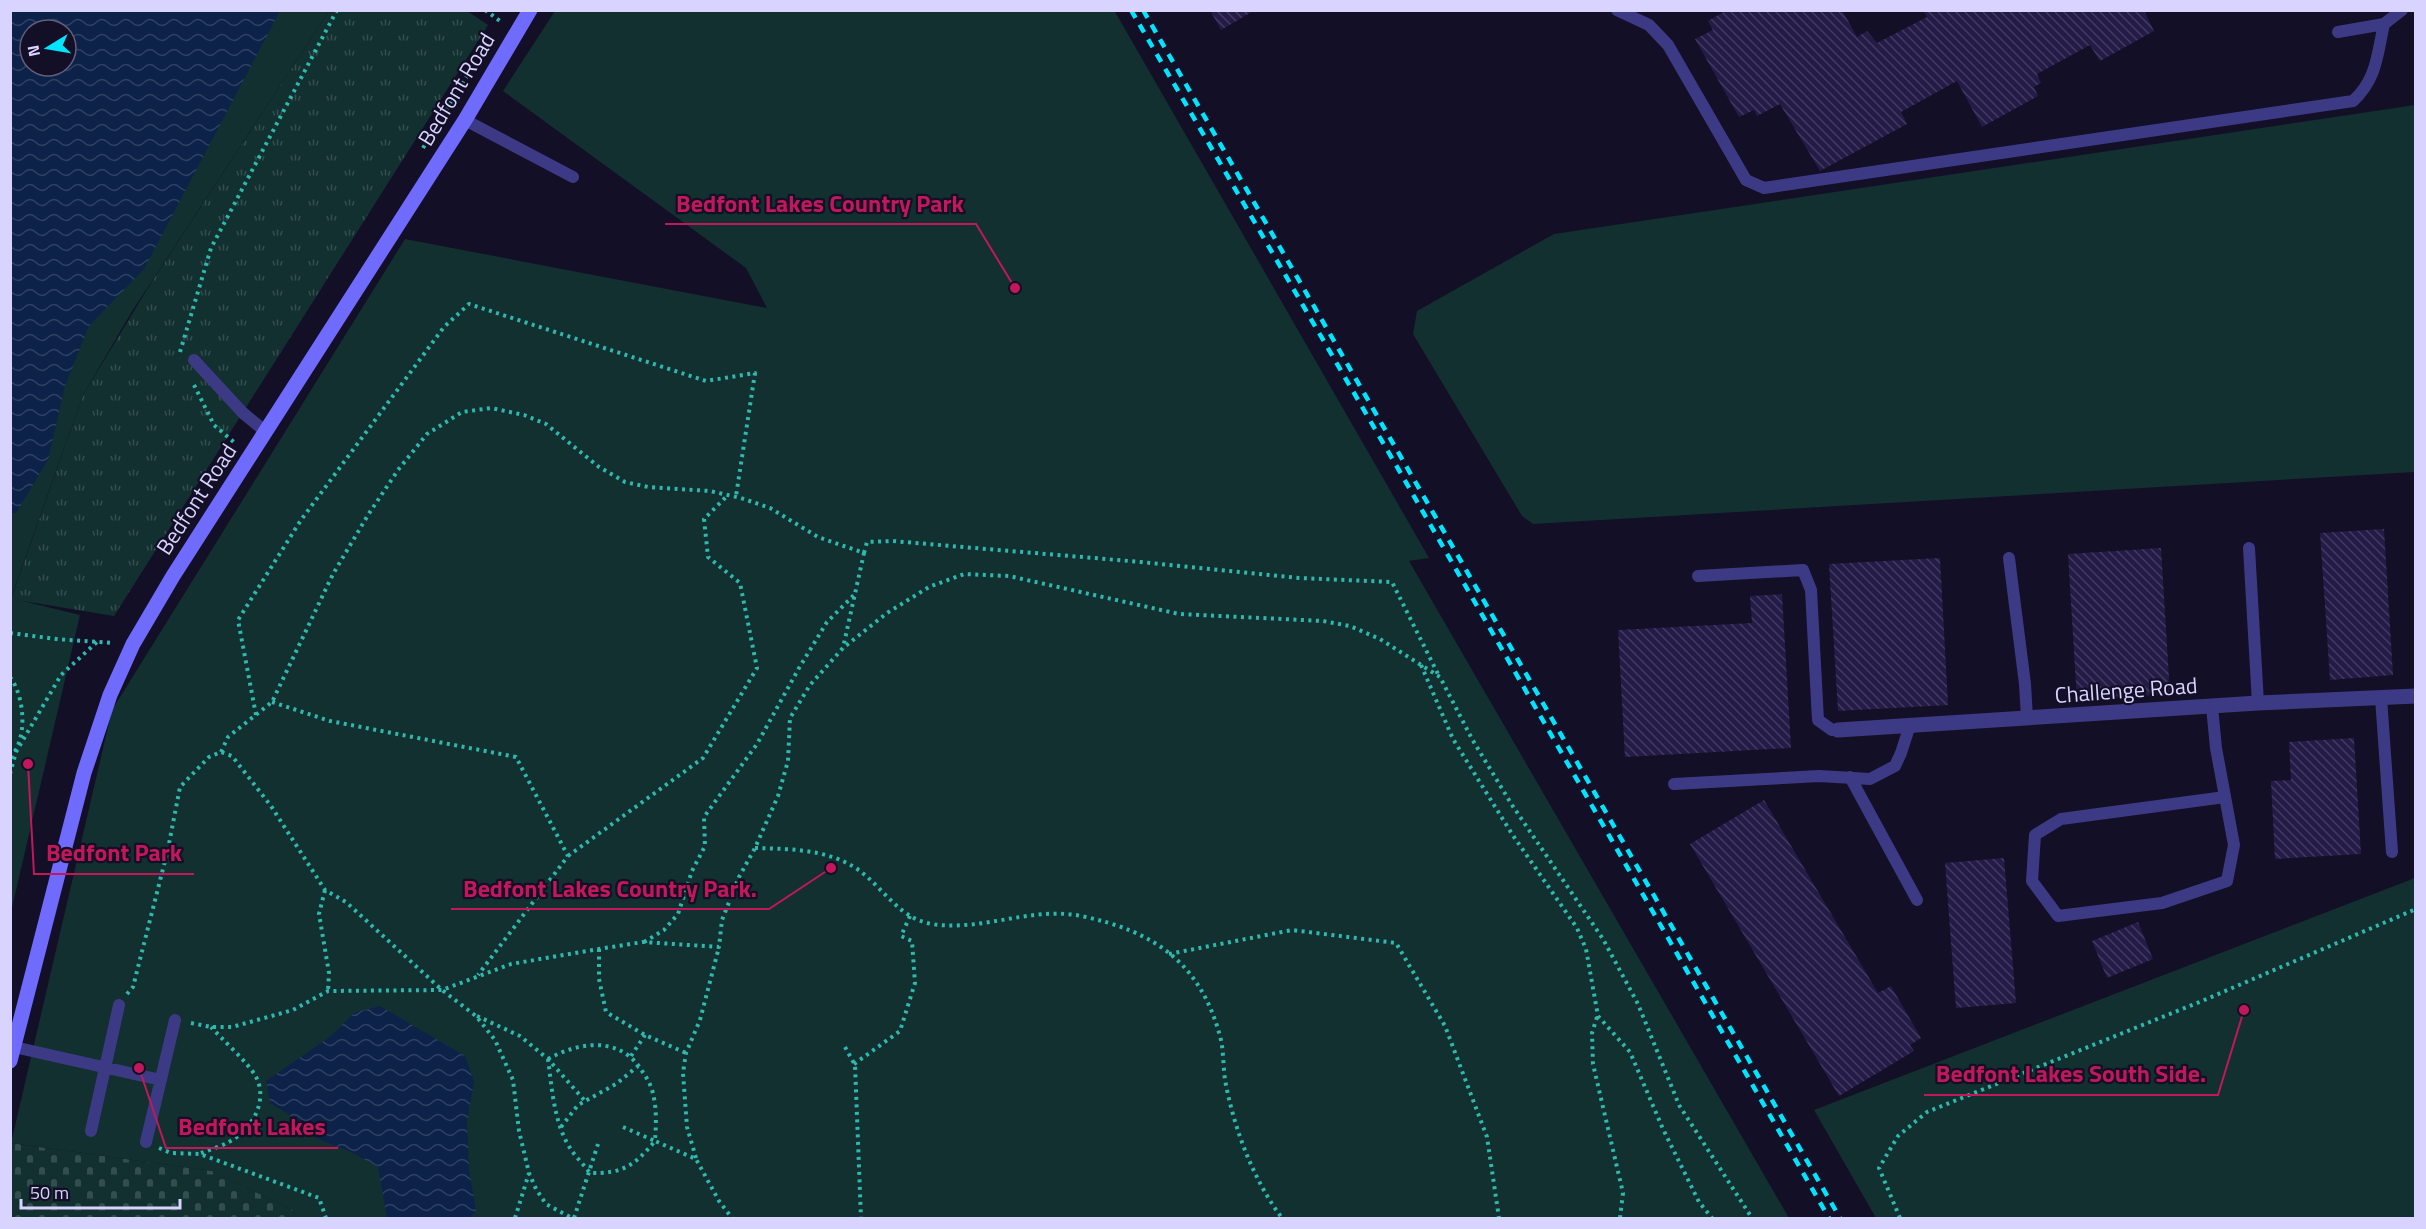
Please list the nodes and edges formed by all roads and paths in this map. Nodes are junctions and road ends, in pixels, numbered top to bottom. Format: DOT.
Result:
graph roads {
  1 [pos="337,10"];
  2 [pos="485,10"];
  3 [pos="530,10"];
  4 [pos="1617,10"];
  5 [pos="2402,10"];
  6 [pos="500,21"];
  7 [pos="2384,24"];
  8 [pos="2338,32"];
  9 [pos="465,120"];
  10 [pos="573,177"];
  11 [pos="179,356"];
  12 [pos="194,360"];
  13 [pos="189,376"];
  14 [pos="266,432"];
  15 [pos="236,444"];
  16 [pos="728,495"];
  17 [pos="736,496"];
  18 [pos="2249,548"];
  19 [pos="864,553"];
  20 [pos="2009,558"];
  21 [pos="1698,576"];
  22 [pos="855,594"];
  23 [pos="10,633"];
  24 [pos="97,642"];
  25 [pos="119,643"];
  26 [pos="843,648"];
  27 [pos="1420,664"];
  28 [pos="1440,676"];
  29 [pos="10,677"];
  30 [pos="2415,696"];
  31 [pos="2381,698"];
  32 [pos="272,702"];
  33 [pos="2258,703"];
  34 [pos="2212,707"];
  35 [pos="256,716"];
  36 [pos="2027,718"];
  37 [pos="1910,725"];
  38 [pos="1838,730"];
  39 [pos="16,752"];
  40 [pos="221,752"];
  41 [pos="10,758"];
  42 [pos="10,774"];
  43 [pos="1850,777"];
  44 [pos="1674,784"];
  45 [pos="2225,797"];
  46 [pos="755,848"];
  47 [pos="2392,852"];
  48 [pos="568,856"];
  49 [pos="325,890"];
  50 [pos="1917,900"];
  51 [pos="2415,909"];
  52 [pos="910,916"];
  53 [pos="643,942"];
  54 [pos="719,947"];
  55 [pos="599,949"];
  56 [pos="1169,954"];
  57 [pos="477,975"];
  58 [pos="442,990"];
  59 [pos="328,991"];
  60 [pos="119,1005"];
  61 [pos="476,1016"];
  62 [pos="1598,1016"];
  63 [pos="175,1020"];
  64 [pos="210,1027"];
  65 [pos="645,1035"];
  66 [pos="845,1047"];
  67 [pos="686,1053"];
  68 [pos="12,1054"];
  69 [pos="631,1056"];
  70 [pos="548,1059"];
  71 [pos="854,1064"];
  72 [pos="638,1066"];
  73 [pos="105,1068"];
  74 [pos="161,1080"];
  75 [pos="585,1101"];
  76 [pos="561,1127"];
  77 [pos="623,1127"];
  78 [pos="91,1131"];
  79 [pos="655,1141"];
  80 [pos="146,1142"];
  81 [pos="598,1144"];
  82 [pos="200,1154"];
  83 [pos="696,1159"];
  84 [pos="529,1173"];
  85 [pos="590,1173"];
  86 [pos="326,1218"];
  87 [pos="515,1218"];
  88 [pos="573,1218"];
  89 [pos="732,1218"];
  90 [pos="861,1218"];
  91 [pos="1282,1218"];
  92 [pos="1499,1218"];
  93 [pos="1620,1218"];
  94 [pos="1712,1218"];
  95 [pos="1752,1218"];
  96 [pos="1900,1218"];
  1 -- 11 [label="path"];
  2 -- 6 [label="path"];
  3 -- 9 [label="street, Bedfont Road"];
  4 -- 7 [label="lane"];
  5 -- 7 [label="lane"];
  7 -- 8 [label="lane"];
  9 -- 10 [label="lane"];
  9 -- 14 [label="street, Bedfont Road"];
  12 -- 14 [label="lane"];
  13 -- 15 [label="path"];
  14 -- 68 [label="street, Bedfont Road"];
  16 -- 17 [label="path"];
  16 -- 32 [label="path"];
  16 -- 48 [label="path"];
  17 -- 19 [label="path"];
  17 -- 35 [label="path"];
  18 -- 33 [label="lane"];
  19 -- 22 [label="path"];
  19 -- 28 [label="path"];
  20 -- 36 [label="lane"];
  21 -- 38 [label="lane"];
  22 -- 26 [label="path"];
  22 -- 53 [label="path"];
  23 -- 24 [label="path"];
  24 -- 25 [label="path"];
  24 -- 39 [label="path"];
  26 -- 27 [label="path"];
  26 -- 46 [label="path"];
  27 -- 28 [label="path"];
  27 -- 62 [label="path"];
  28 -- 95 [label="path"];
  29 -- 39 [label="path"];
  30 -- 31 [label="street, Challenge Road"];
  31 -- 33 [label="street, Challenge Road"];
  31 -- 47 [label="lane"];
  32 -- 35 [label="path"];
  32 -- 48 [label="path"];
  33 -- 34 [label="street, Challenge Road"];
  34 -- 36 [label="street, Challenge Road"];
  34 -- 45 [label="lane"];
  35 -- 40 [label="path"];
  36 -- 37 [label="street, Challenge Road"];
  37 -- 38 [label="street, Challenge Road"];
  37 -- 43 [label="lane"];
  39 -- 41 [label="path"];
  39 -- 42 [label="path"];
  40 -- 49 [label="path"];
  40 -- 60 [label="path"];
  43 -- 44 [label="lane"];
  43 -- 50 [label="lane"];
  45 -- 45 [label="lane"];
  46 -- 52 [label="path"];
  46 -- 54 [label="path"];
  48 -- 57 [label="path"];
  49 -- 58 [label="path"];
  49 -- 59 [label="path"];
  51 -- 96 [label="path"];
  52 -- 56 [label="path"];
  52 -- 71 [label="path"];
  53 -- 54 [label="path"];
  53 -- 55 [label="path"];
  54 -- 67 [label="path"];
  55 -- 57 [label="path"];
  55 -- 65 [label="path"];
  56 -- 91 [label="path"];
  56 -- 92 [label="path"];
  57 -- 58 [label="path"];
  58 -- 59 [label="path"];
  58 -- 61 [label="path"];
  59 -- 64 [label="path"];
  60 -- 73 [label="lane"];
  61 -- 70 [label="path"];
  61 -- 84 [label="path"];
  62 -- 93 [label="path"];
  62 -- 94 [label="path"];
  63 -- 64 [label="path"];
  63 -- 74 [label="lane"];
  64 -- 82 [label="path"];
  65 -- 67 [label="path"];
  65 -- 69 [label="path"];
  66 -- 71 [label="path"];
  67 -- 83 [label="path"];
  68 -- 73 [label="lane"];
  69 -- 70 [label="path"];
  69 -- 72 [label="path"];
  70 -- 75 [label="path"];
  70 -- 76 [label="path"];
  71 -- 90 [label="path"];
  72 -- 75 [label="path"];
  72 -- 79 [label="path"];
  73 -- 74 [label="lane"];
  73 -- 78 [label="lane"];
  74 -- 80 [label="lane"];
  75 -- 76 [label="path"];
  76 -- 85 [label="path"];
  77 -- 79 [label="path"];
  79 -- 83 [label="path"];
  79 -- 85 [label="path"];
  80 -- 82 [label="path"];
  81 -- 85 [label="path"];
  82 -- 86 [label="path"];
  83 -- 89 [label="path"];
  84 -- 87 [label="path"];
  84 -- 88 [label="path"];
  85 -- 88 [label="path"];
}
